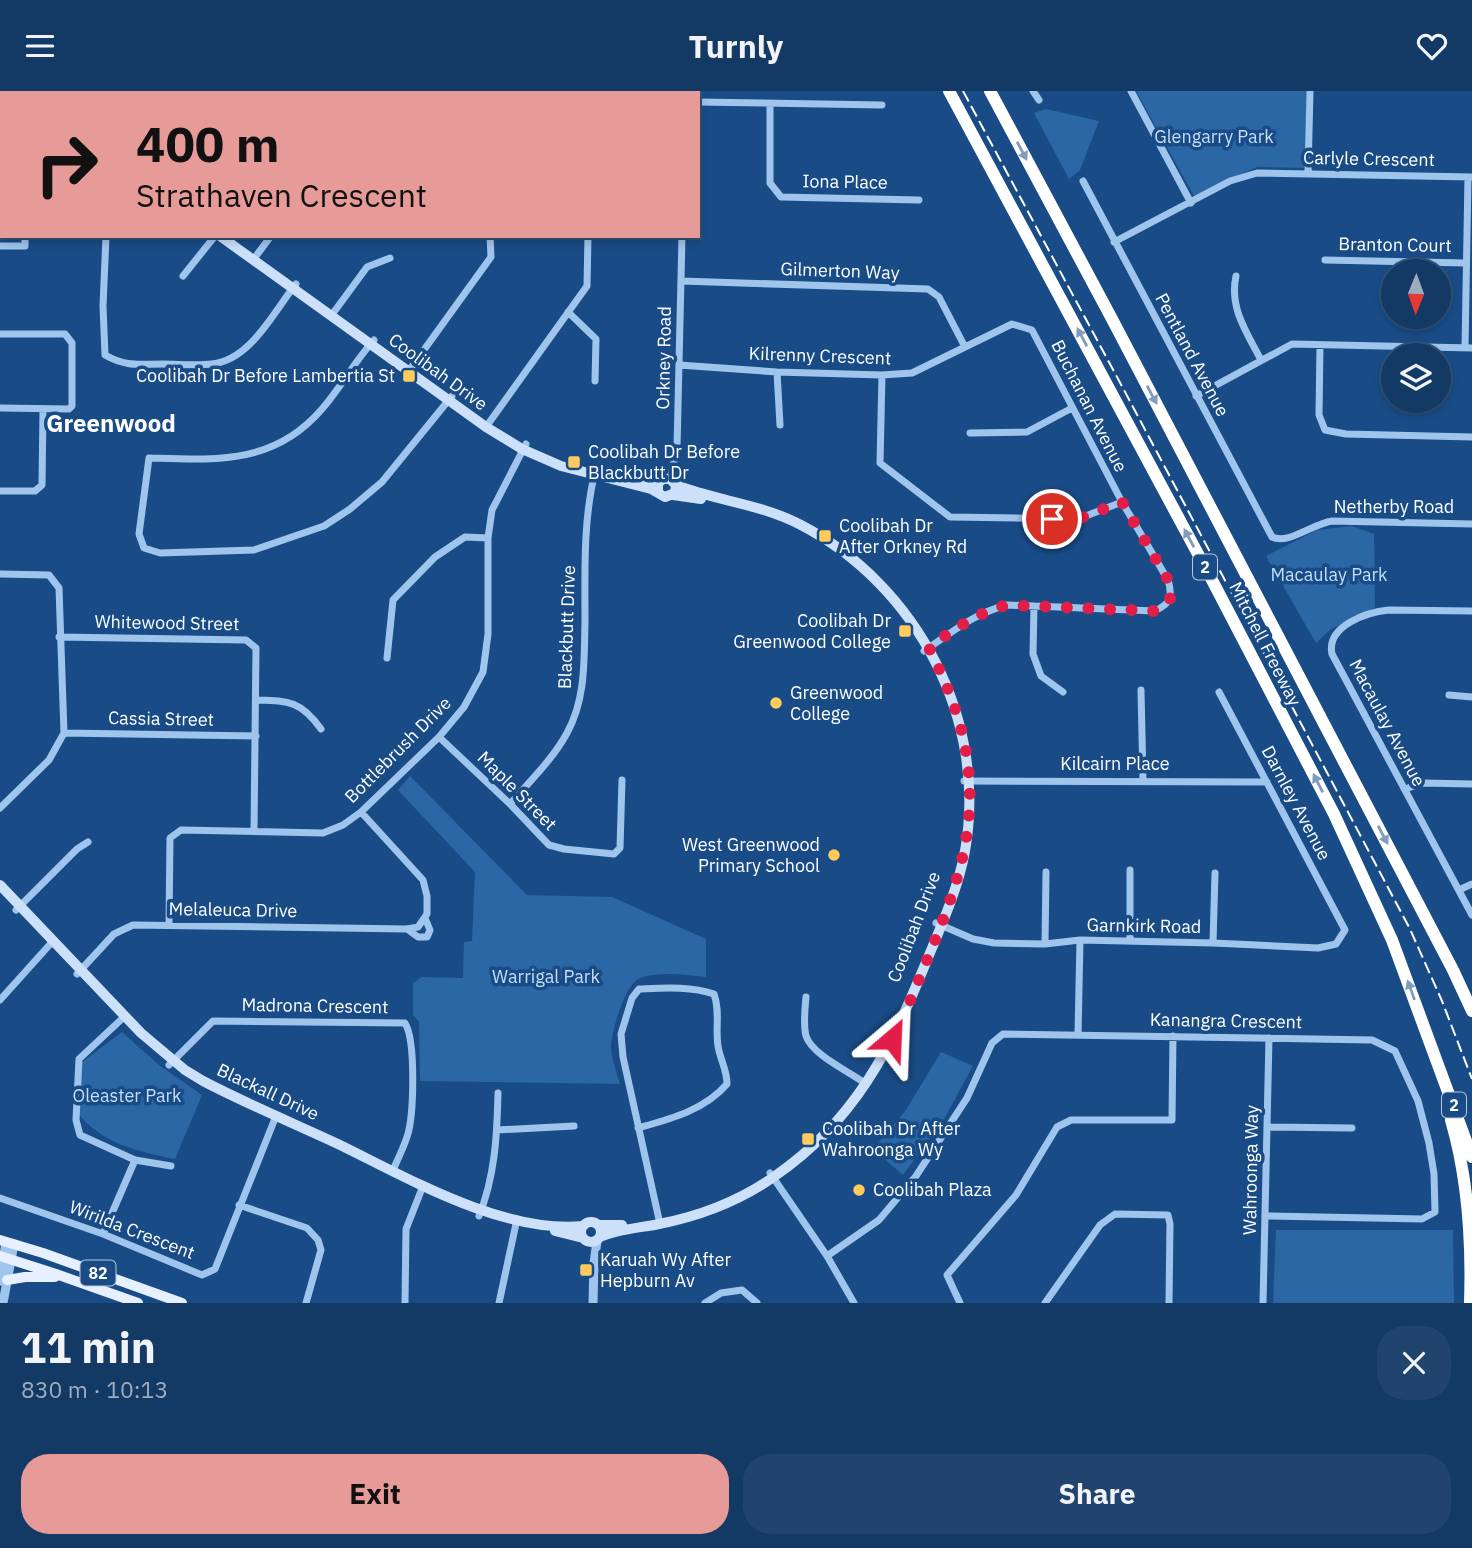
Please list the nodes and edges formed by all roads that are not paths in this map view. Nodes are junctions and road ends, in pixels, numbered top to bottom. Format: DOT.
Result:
graph roads {
  1 [pos="949,91"];
  2 [pos="990,91"];
  3 [pos="1034,91"];
  4 [pos="1131,91"];
  5 [pos="1310,91"];
  6 [pos="1039,100"];
  7 [pos="700,102"];
  8 [pos="769,105"];
  9 [pos="882,105"];
  10 [pos="1308,173"];
  11 [pos="1470,177"];
  12 [pos="1083,181"];
  13 [pos="919,200"];
  14 [pos="1191,203"];
  15 [pos="25,238"];
  16 [pos="106,238"];
  17 [pos="216,238"];
  18 [pos="221,238"];
  19 [pos="232,238"];
  20 [pos="270,238"];
  21 [pos="490,238"];
  22 [pos="588,238"];
  23 [pos="682,238"];
  24 [pos="1114,243"];
  25 [pos="0,246"];
  26 [pos="255,258"];
  27 [pos="390,258"];
  28 [pos="1325,260"];
  29 [pos="1465,263"];
  30 [pos="183,276"];
  31 [pos="1236,276"];
  32 [pos="681,281"];
  33 [pos="294,286"];
  34 [pos="568,312"];
  35 [pos="332,314"];
  36 [pos="1032,330"];
  37 [pos="0,334"];
  38 [pos="372,342"];
  39 [pos="1320,346"];
  40 [pos="965,347"];
  41 [pos="1469,348"];
  42 [pos="1261,360"];
  43 [pos="679,365"];
  44 [pos="410,369"];
  45 [pos="777,372"];
  46 [pos="882,375"];
  47 [pos="595,381"];
  48 [pos="1196,396"];
  49 [pos="450,398"];
  50 [pos="0,408"];
  51 [pos="1072,408"];
  52 [pos="43,409"];
  53 [pos="488,425"];
  54 [pos="780,425"];
  55 [pos="970,433"];
  56 [pos="1472,437"];
  57 [pos="524,447"];
  58 [pos="595,474"];
  59 [pos="667,486"];
  60 [pos="0,491"];
  61 [pos="1122,502"];
  62 [pos="1472,524"];
  63 [pos="488,538"];
  64 [pos="1277,539"];
  65 [pos="0,574"];
  66 [pos="1034,606"];
  67 [pos="1472,611"];
  68 [pos="59,637"];
  69 [pos="926,649"];
  70 [pos="387,658"];
  71 [pos="1141,690"];
  72 [pos="1063,692"];
  73 [pos="1219,692"];
  74 [pos="1449,695"];
  75 [pos="1472,697"];
  76 [pos="257,700"];
  77 [pos="321,729"];
  78 [pos="64,733"];
  79 [pos="256,736"];
  80 [pos="439,737"];
  81 [pos="622,780"];
  82 [pos="1143,780"];
  83 [pos="967,781"];
  84 [pos="1267,782"];
  85 [pos="1472,784"];
  86 [pos="1405,789"];
  87 [pos="510,804"];
  88 [pos="0,808"];
  89 [pos="360,812"];
  90 [pos="254,831"];
  91 [pos="88,842"];
  92 [pos="1130,870"];
  93 [pos="1046,872"];
  94 [pos="1215,873"];
  95 [pos="1472,884"];
  96 [pos="0,885"];
  97 [pos="1459,890"];
  98 [pos="0,894"];
  99 [pos="18,907"];
  100 [pos="1472,915"];
  101 [pos="425,918"];
  102 [pos="169,924"];
  103 [pos="939,924"];
  104 [pos="407,929"];
  105 [pos="1345,930"];
  106 [pos="1080,940"];
  107 [pos="1130,941"];
  108 [pos="51,943"];
  109 [pos="1213,943"];
  110 [pos="1045,944"];
  111 [pos="80,972"];
  112 [pos="806,997"];
  113 [pos="0,1000"];
  114 [pos="1472,1011"];
  115 [pos="123,1018"];
  116 [pos="1078,1035"];
  117 [pos="1173,1036"];
  118 [pos="1269,1038"];
  119 [pos="1434,1055"];
  120 [pos="171,1063"];
  121 [pos="864,1082"];
  122 [pos="498,1093"];
  123 [pos="275,1118"];
  124 [pos="574,1126"];
  125 [pos="1267,1127"];
  126 [pos="638,1128"];
  127 [pos="1352,1128"];
  128 [pos="497,1130"];
  129 [pos="1472,1157"];
  130 [pos="135,1160"];
  131 [pos="171,1166"];
  132 [pos="392,1173"];
  133 [pos="772,1175"];
  134 [pos="422,1189"];
  135 [pos="0,1198"];
  136 [pos="239,1205"];
  137 [pos="481,1213"];
  138 [pos="1266,1216"];
  139 [pos="660,1221"];
  140 [pos="517,1222"];
  141 [pos="599,1225"];
  142 [pos="583,1226"];
  143 [pos="103,1234"];
  144 [pos="592,1239"];
  145 [pos="7,1242"];
  146 [pos="827,1256"];
  147 [pos="5,1258"];
  148 [pos="75,1280"];
  149 [pos="4,1281"];
  150 [pos="3,1303"];
  151 [pos="138,1303"];
  152 [pos="182,1303"];
  153 [pos="306,1303"];
  154 [pos="405,1303"];
  155 [pos="499,1303"];
  156 [pos="593,1303"];
  157 [pos="705,1303"];
  158 [pos="757,1303"];
  159 [pos="853,1303"];
  160 [pos="960,1303"];
  161 [pos="1045,1303"];
  162 [pos="1169,1303"];
  163 [pos="1263,1303"];
  164 [pos="1470,1303"];
  119 -- 1 [label="highway, Mitchell Freeway / 2, one-way"];
  2 -- 114 [label="highway, Mitchell Freeway / 2, one-way"];
  3 -- 6 [label="street"];
  4 -- 14 [label="street"];
  5 -- 10 [label="street"];
  7 -- 8 [label="street"];
  8 -- 9 [label="street"];
  8 -- 13 [label="street, Iona Place"];
  10 -- 11 [label="street, Carlyle Crescent"];
  10 -- 14 [label="street, Carlyle Crescent"];
  11 -- 29 [label="street"];
  12 -- 24 [label="street, Pentland Avenue"];
  14 -- 24 [label="street, Carlyle Crescent"];
  15 -- 25 [label="street"];
  16 -- 33 [label="street"];
  17 -- 30 [label="street"];
  18 -- 26 [label="main road, Coolibah Drive"];
  19 -- 26 [label="main road, Coolibah Drive"];
  20 -- 26 [label="street"];
  21 -- 44 [label="street"];
  22 -- 34 [label="street"];
  23 -- 32 [label="street, Orkney Road"];
  24 -- 48 [label="street, Pentland Avenue"];
  26 -- 33 [label="main road, Coolibah Drive"];
  27 -- 35 [label="street"];
  28 -- 29 [label="street, Branton Court"];
  29 -- 41 [label="street"];
  31 -- 42 [label="street"];
  32 -- 40 [label="street, Gilmerton Way"];
  32 -- 43 [label="street, Orkney Road"];
  33 -- 35 [label="main road, Coolibah Drive"];
  34 -- 47 [label="street"];
  34 -- 53 [label="street"];
  35 -- 38 [label="main road, Coolibah Drive"];
  36 -- 40 [label="street, Kilrenny Crescent"];
  36 -- 51 [label="street, Buchanan Avenue"];
  37 -- 52 [label="street"];
  38 -- 44 [label="main road, Coolibah Drive"];
  38 -- 49 [label="street"];
  39 -- 41 [label="street"];
  39 -- 42 [label="street"];
  39 -- 56 [label="street"];
  40 -- 46 [label="street, Kilrenny Crescent"];
  42 -- 48 [label="street"];
  43 -- 45 [label="street, Kilrenny Crescent"];
  43 -- 59 [label="street, Orkney Road"];
  44 -- 49 [label="main road, Coolibah Drive"];
  45 -- 46 [label="street, Kilrenny Crescent"];
  45 -- 54 [label="street"];
  46 -- 61 [label="street"];
  48 -- 64 [label="street, Pentland Avenue"];
  49 -- 53 [label="main road, Coolibah Drive"];
  50 -- 52 [label="street"];
  51 -- 55 [label="street"];
  51 -- 61 [label="street, Buchanan Avenue"];
  52 -- 60 [label="street"];
  53 -- 57 [label="main road, Coolibah Drive"];
  57 -- 58 [label="main road, Coolibah Drive"];
  57 -- 63 [label="street, Bottlebrush Drive"];
  58 -- 59 [label="main road, Coolibah Drive"];
  58 -- 87 [label="street, Blackbutt Drive"];
  59 -- 69 [label="main road, Coolibah Drive"];
  61 -- 66 [label="street, Buchanan Avenue"];
  62 -- 64 [label="street, Netherby Road"];
  63 -- 70 [label="street"];
  63 -- 80 [label="street, Bottlebrush Drive"];
  65 -- 68 [label="street"];
  66 -- 69 [label="street"];
  66 -- 72 [label="street"];
  67 -- 86 [label="street, Macaulay Avenue"];
  68 -- 76 [label="street, Whitewood Street"];
  68 -- 78 [label="street"];
  69 -- 83 [label="main road, Coolibah Drive"];
  71 -- 82 [label="street"];
  73 -- 84 [label="street, Darnley Avenue"];
  74 -- 75 [label="street"];
  76 -- 77 [label="street"];
  76 -- 79 [label="street, Whitewood Street"];
  78 -- 79 [label="street, Cassia Street"];
  78 -- 88 [label="street"];
  79 -- 90 [label="street, Whitewood Street"];
  80 -- 87 [label="street, Maple Street"];
  80 -- 89 [label="street, Bottlebrush Drive"];
  81 -- 87 [label="street, Maple Street"];
  82 -- 83 [label="street, Kilcairn Place"];
  82 -- 84 [label="street, Kilcairn Place"];
  83 -- 103 [label="main road, Coolibah Drive"];
  84 -- 105 [label="street, Darnley Avenue"];
  85 -- 86 [label="street"];
  86 -- 97 [label="street, Macaulay Avenue"];
  89 -- 90 [label="street, Bottlebrush Drive"];
  89 -- 101 [label="street"];
  90 -- 102 [label="street, Bottlebrush Drive"];
  91 -- 99 [label="street"];
  92 -- 107 [label="street"];
  93 -- 110 [label="street"];
  94 -- 109 [label="street"];
  95 -- 97 [label="street"];
  96 -- 99 [label="main road, Blackall Drive"];
  97 -- 100 [label="street, Macaulay Avenue"];
  98 -- 99 [label="main road, Blackall Drive"];
  99 -- 108 [label="main road, Blackall Drive"];
  101 -- 104 [label="street"];
  101 -- 104 [label="street, Melaleuca Drive"];
  102 -- 104 [label="street, Melaleuca Drive"];
  102 -- 111 [label="street, Melaleuca Drive"];
  103 -- 110 [label="street, Garnkirk Road"];
  103 -- 121 [label="main road, Coolibah Drive"];
  105 -- 109 [label="street, Garnkirk Road"];
  106 -- 107 [label="street, Garnkirk Road"];
  106 -- 110 [label="street, Garnkirk Road"];
  106 -- 116 [label="street"];
  107 -- 109 [label="street, Garnkirk Road"];
  108 -- 111 [label="main road, Blackall Drive"];
  108 -- 113 [label="street"];
  111 -- 115 [label="main road, Blackall Drive"];
  112 -- 121 [label="street"];
  115 -- 120 [label="main road, Blackall Drive"];
  115 -- 130 [label="street"];
  116 -- 117 [label="street, Kanangra Crescent"];
  116 -- 146 [label="street, Kanangra Crescent"];
  117 -- 118 [label="street, Kanangra Crescent"];
  117 -- 160 [label="street"];
  118 -- 125 [label="street, Wahroonga Way"];
  118 -- 138 [label="street, Kanangra Crescent"];
  119 -- 129 [label="highway, Mitchell Freeway / 2"];
  119 -- 164 [label="highway"];
  120 -- 123 [label="main road, Blackall Drive"];
  120 -- 132 [label="street, Madrona Crescent"];
  121 -- 133 [label="main road, Coolibah Drive"];
  122 -- 128 [label="street"];
  123 -- 132 [label="main road, Blackall Drive"];
  123 -- 136 [label="street, Wirilda Crescent"];
  124 -- 128 [label="street"];
  125 -- 127 [label="street"];
  125 -- 138 [label="street, Wahroonga Way"];
  126 -- 126 [label="street"];
  126 -- 139 [label="street"];
  128 -- 137 [label="street"];
  130 -- 131 [label="street"];
  130 -- 143 [label="street"];
  132 -- 134 [label="main road, Blackall Drive"];
  133 -- 139 [label="main road, Coolibah Drive"];
  133 -- 146 [label="street"];
  134 -- 137 [label="main road, Blackall Drive"];
  134 -- 154 [label="street"];
  135 -- 143 [label="street, Wirilda Crescent"];
  136 -- 143 [label="street, Wirilda Crescent"];
  136 -- 153 [label="street"];
  137 -- 140 [label="main road, Blackall Drive"];
  138 -- 163 [label="street, Wahroonga Way"];
  139 -- 141 [label="main road, Coolibah Drive"];
  139 -- 144 [label="main road, Coolibah Drive"];
  140 -- 142 [label="main road, Blackall Drive"];
  140 -- 144 [label="main road, Blackall Drive"];
  140 -- 155 [label="street"];
  141 -- 142 [label="main road"];
  141 -- 144 [label="main road"];
  142 -- 144 [label="main road"];
  144 -- 156 [label="street"];
  145 -- 147 [label="street"];
  145 -- 152 [label="main road, 82"];
  146 -- 159 [label="street"];
  147 -- 148 [label="main road, 82"];
  147 -- 149 [label="street"];
  148 -- 149 [label="main road"];
  148 -- 151 [label="main road, 82"];
  149 -- 150 [label="street"];
  157 -- 158 [label="street"];
  161 -- 162 [label="street"];
}
